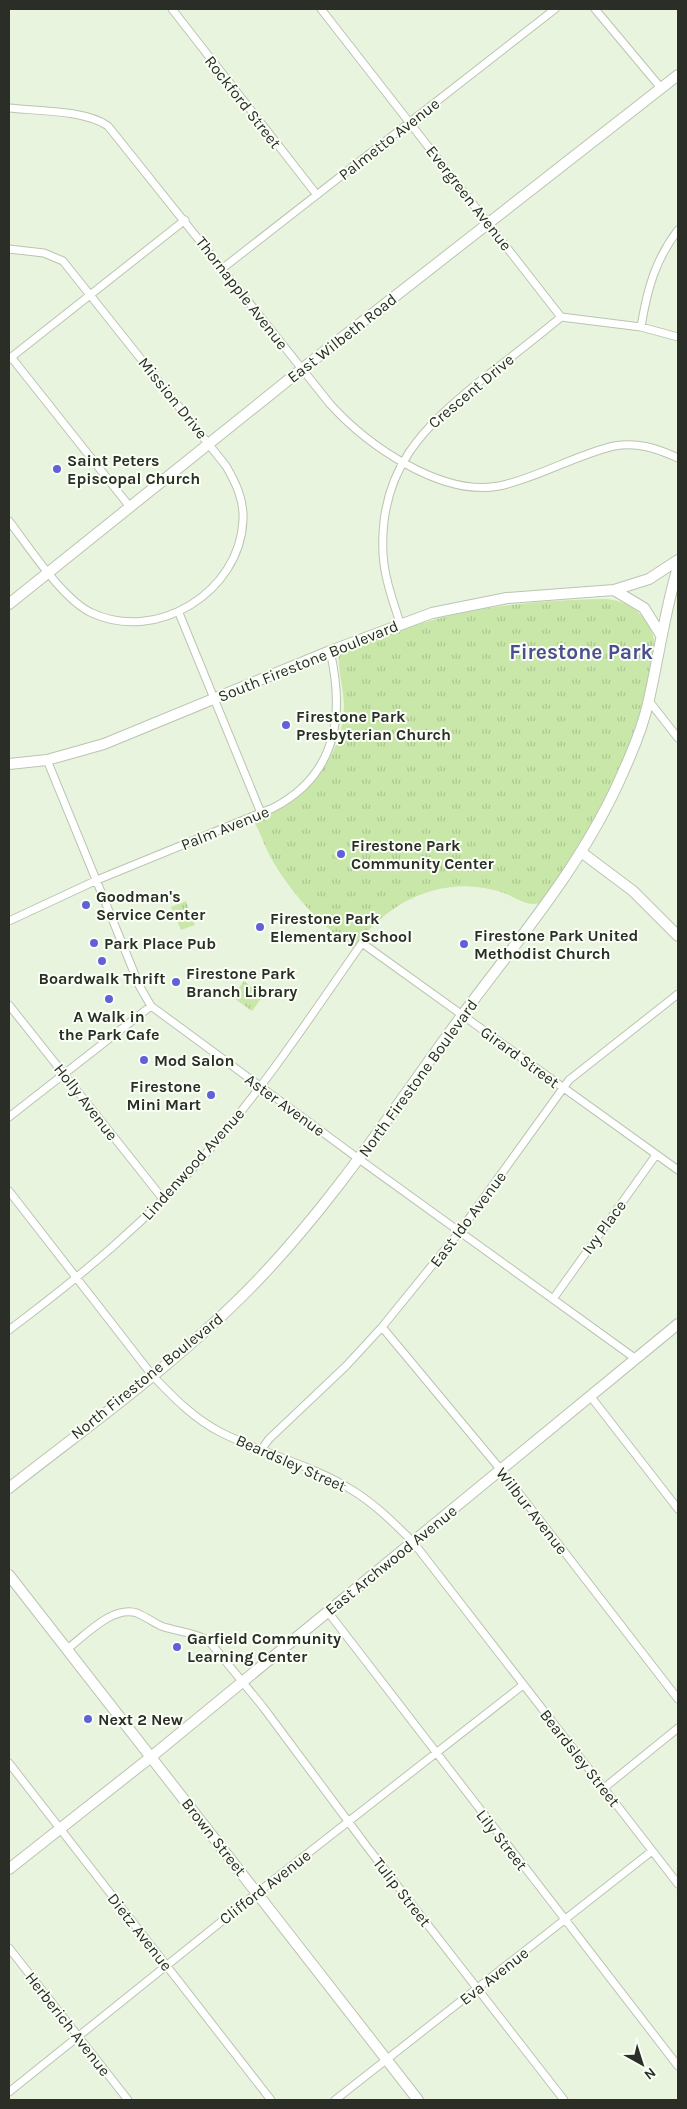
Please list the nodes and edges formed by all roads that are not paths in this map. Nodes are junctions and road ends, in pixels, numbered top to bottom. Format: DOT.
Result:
graph roads {
  1 [pos="172,9"];
  2 [pos="321,9"];
  3 [pos="555,9"];
  4 [pos="595,9"];
  5 [pos="678,75"];
  6 [pos="661,88"];
  7 [pos="9,108"];
  8 [pos="410,122"];
  9 [pos="317,195"];
  10 [pos="185,220"];
  11 [pos="489,224"];
  12 [pos="678,230"];
  13 [pos="9,248"];
  14 [pos="223,268"];
  15 [pos="90,293"];
  16 [pos="561,317"];
  17 [pos="641,327"];
  18 [pos="678,336"];
  19 [pos="10,358"];
  20 [pos="302,369"];
  21 [pos="209,444"];
  22 [pos="678,458"];
  23 [pos="402,460"];
  24 [pos="130,507"];
  25 [pos="9,521"];
  26 [pos="678,560"];
  27 [pos="678,567"];
  28 [pos="48,572"];
  29 [pos="614,590"];
  30 [pos="9,604"];
  31 [pos="179,613"];
  32 [pos="400,623"];
  33 [pos="661,635"];
  34 [pos="330,651"];
  35 [pos="214,698"];
  36 [pos="649,701"];
  37 [pos="678,738"];
  38 [pos="47,760"];
  39 [pos="9,764"];
  40 [pos="261,813"];
  41 [pos="582,852"];
  42 [pos="97,880"];
  43 [pos="9,922"];
  44 [pos="678,936"];
  45 [pos="362,943"];
  46 [pos="678,994"];
  47 [pos="9,1004"];
  48 [pos="151,1006"];
  49 [pos="462,1015"];
  50 [pos="63,1073"];
  51 [pos="260,1087"];
  52 [pos="564,1088"];
  53 [pos="9,1117"];
  54 [pos="656,1156"];
  55 [pos="359,1159"];
  56 [pos="678,1170"];
  57 [pos="9,1191"];
  58 [pos="163,1199"];
  59 [pos="460,1231"];
  60 [pos="77,1277"];
  61 [pos="553,1299"];
  62 [pos="678,1324"];
  63 [pos="382,1327"];
  64 [pos="9,1330"];
  65 [pos="636,1359"];
  66 [pos="152,1374"];
  67 [pos="592,1397"];
  68 [pos="261,1450"];
  69 [pos="501,1470"];
  70 [pos="9,1488"];
  71 [pos="678,1509"];
  72 [pos="413,1542"];
  73 [pos="9,1574"];
  74 [pos="328,1612"];
  75 [pos="67,1649"];
  76 [pos="243,1682"];
  77 [pos="523,1685"];
  78 [pos="678,1699"];
  79 [pos="678,1728"];
  80 [pos="436,1754"];
  81 [pos="151,1757"];
  82 [pos="9,1764"];
  83 [pos="604,1788"];
  84 [pos="348,1821"];
  85 [pos="60,1829"];
  86 [pos="652,1851"];
  87 [pos="9,1869"];
  88 [pos="678,1884"];
  89 [pos="257,1893"];
  90 [pos="565,1920"];
  91 [pos="9,1948"];
  92 [pos="167,1966"];
  93 [pos="477,1989"];
  94 [pos="78,2037"];
  95 [pos="387,2059"];
  96 [pos="678,2066"];
  97 [pos="9,2092"];
  98 [pos="128,2100"];
  99 [pos="271,2100"];
  100 [pos="335,2100"];
  101 [pos="418,2100"];
  102 [pos="564,2100"];
  1 -- 9 [label="street, Rockford Street"];
  2 -- 8 [label="street, Evergreen Avenue"];
  3 -- 8 [label="street, Palmetto Avenue"];
  4 -- 6 [label="street"];
  5 -- 6 [label="main road, East Wilbeth Road"];
  6 -- 11 [label="main road, East Wilbeth Road"];
  7 -- 10 [label="street, Thornapple Avenue"];
  8 -- 9 [label="street, Palmetto Avenue"];
  8 -- 11 [label="street, Evergreen Avenue"];
  9 -- 14 [label="street, Palmetto Avenue"];
  10 -- 14 [label="street, Thornapple Avenue"];
  10 -- 15 [label="street"];
  11 -- 16 [label="street, Evergreen Avenue"];
  11 -- 20 [label="main road, East Wilbeth Road"];
  12 -- 17 [label="street"];
  13 -- 15 [label="street, Mission Drive"];
  14 -- 20 [label="street, Thornapple Avenue"];
  15 -- 19 [label="street"];
  15 -- 21 [label="street, Mission Drive"];
  16 -- 17 [label="street"];
  16 -- 23 [label="street, Crescent Drive"];
  17 -- 18 [label="street"];
  19 -- 24 [label="street"];
  20 -- 21 [label="main road, East Wilbeth Road"];
  20 -- 23 [label="street, Thornapple Avenue"];
  21 -- 24 [label="main road, East Wilbeth Road"];
  21 -- 31 [label="street, Mission Drive"];
  22 -- 23 [label="street, Thornapple Avenue"];
  23 -- 32 [label="street, Crescent Drive"];
  24 -- 28 [label="main road, East Wilbeth Road"];
  25 -- 28 [label="street"];
  26 -- 29 [label="main road, South Firestone Boulevard"];
  27 -- 33 [label="main road, North Firestone Boulevard"];
  28 -- 30 [label="main road, East Wilbeth Road"];
  28 -- 31 [label="street"];
  29 -- 32 [label="main road, South Firestone Boulevard"];
  29 -- 33 [label="main road"];
  31 -- 35 [label="street"];
  32 -- 34 [label="main road, South Firestone Boulevard"];
  33 -- 36 [label="main road, North Firestone Boulevard"];
  34 -- 35 [label="main road, South Firestone Boulevard"];
  34 -- 40 [label="street, Palm Avenue"];
  35 -- 38 [label="main road, South Firestone Boulevard"];
  35 -- 40 [label="street"];
  36 -- 37 [label="street"];
  36 -- 41 [label="main road, North Firestone Boulevard"];
  38 -- 39 [label="main road, South Firestone Boulevard"];
  38 -- 42 [label="street, Aster Avenue"];
  40 -- 42 [label="street, Palm Avenue"];
  41 -- 44 [label="main road"];
  41 -- 49 [label="main road, North Firestone Boulevard"];
  42 -- 43 [label="street, Palm Avenue"];
  42 -- 48 [label="street, Aster Avenue"];
  45 -- 49 [label="street, Girard Street"];
  45 -- 51 [label="street, Lindenwood Avenue"];
  46 -- 52 [label="street, East Ido Avenue"];
  47 -- 50 [label="street, Holly Avenue"];
  48 -- 50 [label="street"];
  48 -- 51 [label="street, Aster Avenue"];
  49 -- 52 [label="street, Girard Street"];
  49 -- 55 [label="main road, North Firestone Boulevard"];
  50 -- 53 [label="street"];
  50 -- 58 [label="street, Holly Avenue"];
  51 -- 55 [label="street, Aster Avenue"];
  51 -- 58 [label="street, Lindenwood Avenue"];
  52 -- 54 [label="street, Girard Street"];
  52 -- 59 [label="street, East Ido Avenue"];
  54 -- 56 [label="street, Girard Street"];
  54 -- 61 [label="street, Ivy Place"];
  55 -- 59 [label="street, Aster Avenue"];
  55 -- 66 [label="main road, North Firestone Boulevard"];
  57 -- 60 [label="street, Beardsley Street"];
  58 -- 60 [label="street, Lindenwood Avenue"];
  59 -- 61 [label="street, Aster Avenue"];
  59 -- 63 [label="street, East Ido Avenue"];
  60 -- 64 [label="street, Lindenwood Avenue"];
  60 -- 66 [label="street, Beardsley Street"];
  61 -- 65 [label="street, Aster Avenue"];
  62 -- 65 [label="main road, East Archwood Avenue"];
  63 -- 68 [label="street, East Ido Avenue"];
  63 -- 69 [label="street, Wilbur Avenue"];
  65 -- 67 [label="main road, East Archwood Avenue"];
  66 -- 68 [label="street, Beardsley Street"];
  66 -- 70 [label="main road, North Firestone Boulevard"];
  67 -- 69 [label="main road, East Archwood Avenue"];
  67 -- 71 [label="street"];
  68 -- 72 [label="street, Beardsley Street"];
  69 -- 72 [label="main road, East Archwood Avenue"];
  69 -- 78 [label="street, Wilbur Avenue"];
  72 -- 74 [label="main road, East Archwood Avenue"];
  72 -- 77 [label="street, Beardsley Street"];
  73 -- 75 [label="main road, Brown Street"];
  74 -- 76 [label="main road, East Archwood Avenue"];
  74 -- 80 [label="street, Lily Street"];
  75 -- 76 [label="street, Tulip Street"];
  75 -- 81 [label="main road, Brown Street"];
  76 -- 81 [label="main road, East Archwood Avenue"];
  76 -- 84 [label="street, Tulip Street"];
  77 -- 80 [label="street, Clifford Avenue"];
  77 -- 83 [label="street, Beardsley Street"];
  79 -- 83 [label="street"];
  80 -- 84 [label="street, Clifford Avenue"];
  80 -- 90 [label="street, Lily Street"];
  81 -- 85 [label="main road, East Archwood Avenue"];
  81 -- 89 [label="main road, Brown Street"];
  82 -- 85 [label="street, Dietz Avenue"];
  83 -- 86 [label="street, Beardsley Street"];
  84 -- 89 [label="street, Clifford Avenue"];
  84 -- 93 [label="street, Tulip Street"];
  85 -- 87 [label="main road, East Archwood Avenue"];
  85 -- 92 [label="street, Dietz Avenue"];
  86 -- 88 [label="street, Beardsley Street"];
  86 -- 90 [label="street, Eva Avenue"];
  89 -- 92 [label="street, Clifford Avenue"];
  89 -- 95 [label="main road, Brown Street"];
  90 -- 93 [label="street, Eva Avenue"];
  90 -- 96 [label="street, Lily Street"];
  91 -- 94 [label="street, Herberich Avenue"];
  92 -- 94 [label="street, Clifford Avenue"];
  92 -- 99 [label="street, Dietz Avenue"];
  93 -- 95 [label="street, Eva Avenue"];
  93 -- 102 [label="street, Tulip Street"];
  94 -- 97 [label="street, Clifford Avenue"];
  94 -- 98 [label="street, Herberich Avenue"];
  95 -- 100 [label="street, Eva Avenue"];
  95 -- 101 [label="main road, Brown Street"];
}
